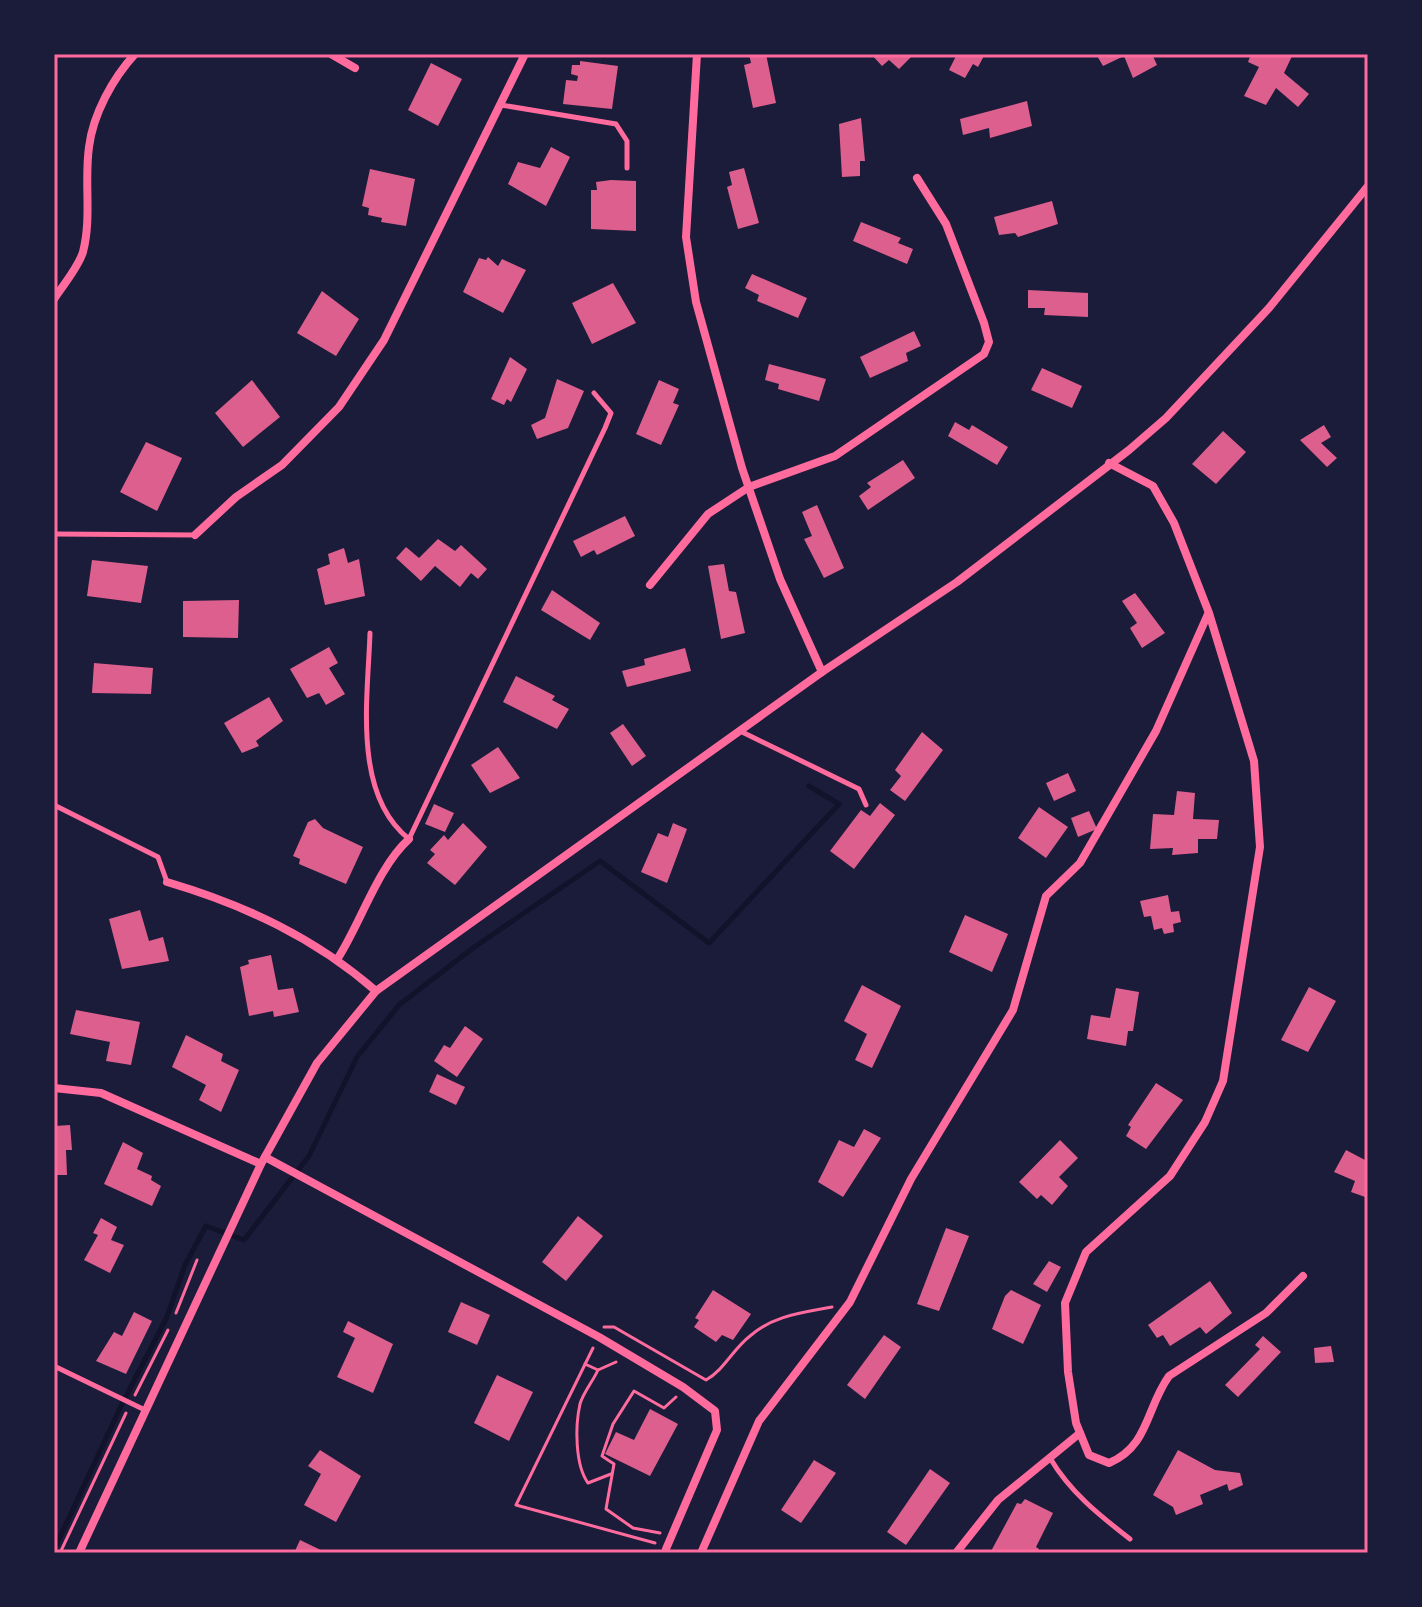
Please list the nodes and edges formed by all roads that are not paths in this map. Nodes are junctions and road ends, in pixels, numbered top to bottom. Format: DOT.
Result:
graph roads {
  1 [pos="135,54"];
  2 [pos="331,54"];
  3 [pos="525,54"];
  4 [pos="697,54"];
  5 [pos="355,68"];
  6 [pos="500,105"];
  7 [pos="627,168"];
  8 [pos="917,178"];
  9 [pos="1368,186"];
  10 [pos="54,299"];
  11 [pos="594,393"];
  12 [pos="1109,463"];
  13 [pos="749,487"];
  14 [pos="54,534"];
  15 [pos="195,535"];
  16 [pos="650,585"];
  17 [pos="1209,613"];
  18 [pos="370,633"];
  19 [pos="822,672"];
  20 [pos="739,731"];
  21 [pos="54,805"];
  22 [pos="866,805"];
  23 [pos="409,839"];
  24 [pos="167,882"];
  25 [pos="338,958"];
  26 [pos="376,991"];
  27 [pos="54,1088"];
  28 [pos="263,1160"];
  29 [pos="1303,1276"];
  30 [pos="54,1366"];
  31 [pos="146,1410"];
  32 [pos="1080,1433"];
  33 [pos="1050,1458"];
  34 [pos="1130,1539"];
  35 [pos="665,1546"];
  36 [pos="79,1553"];
  37 [pos="701,1553"];
  38 [pos="956,1553"];
  1 -- 10 [label="street"];
  2 -- 5 [label="street"];
  3 -- 6 [label="street"];
  4 -- 13 [label="street"];
  6 -- 7 [label="lane"];
  6 -- 15 [label="street"];
  8 -- 13 [label="street"];
  9 -- 12 [label="street"];
  11 -- 23 [label="lane"];
  12 -- 17 [label="street"];
  12 -- 19 [label="street"];
  13 -- 16 [label="street"];
  13 -- 19 [label="street"];
  14 -- 15 [label="lane"];
  17 -- 32 [label="street"];
  17 -- 37 [label="street"];
  18 -- 23 [label="lane"];
  19 -- 20 [label="street"];
  20 -- 22 [label="lane"];
  20 -- 26 [label="street"];
  21 -- 24 [label="lane"];
  23 -- 25 [label="street"];
  24 -- 25 [label="street"];
  25 -- 26 [label="street"];
  26 -- 28 [label="street"];
  27 -- 28 [label="street"];
  28 -- 31 [label="street"];
  28 -- 35 [label="street"];
  29 -- 32 [label="street"];
  30 -- 31 [label="lane"];
  31 -- 36 [label="street"];
  32 -- 33 [label="street"];
  33 -- 34 [label="lane"];
  33 -- 38 [label="street"];
}
